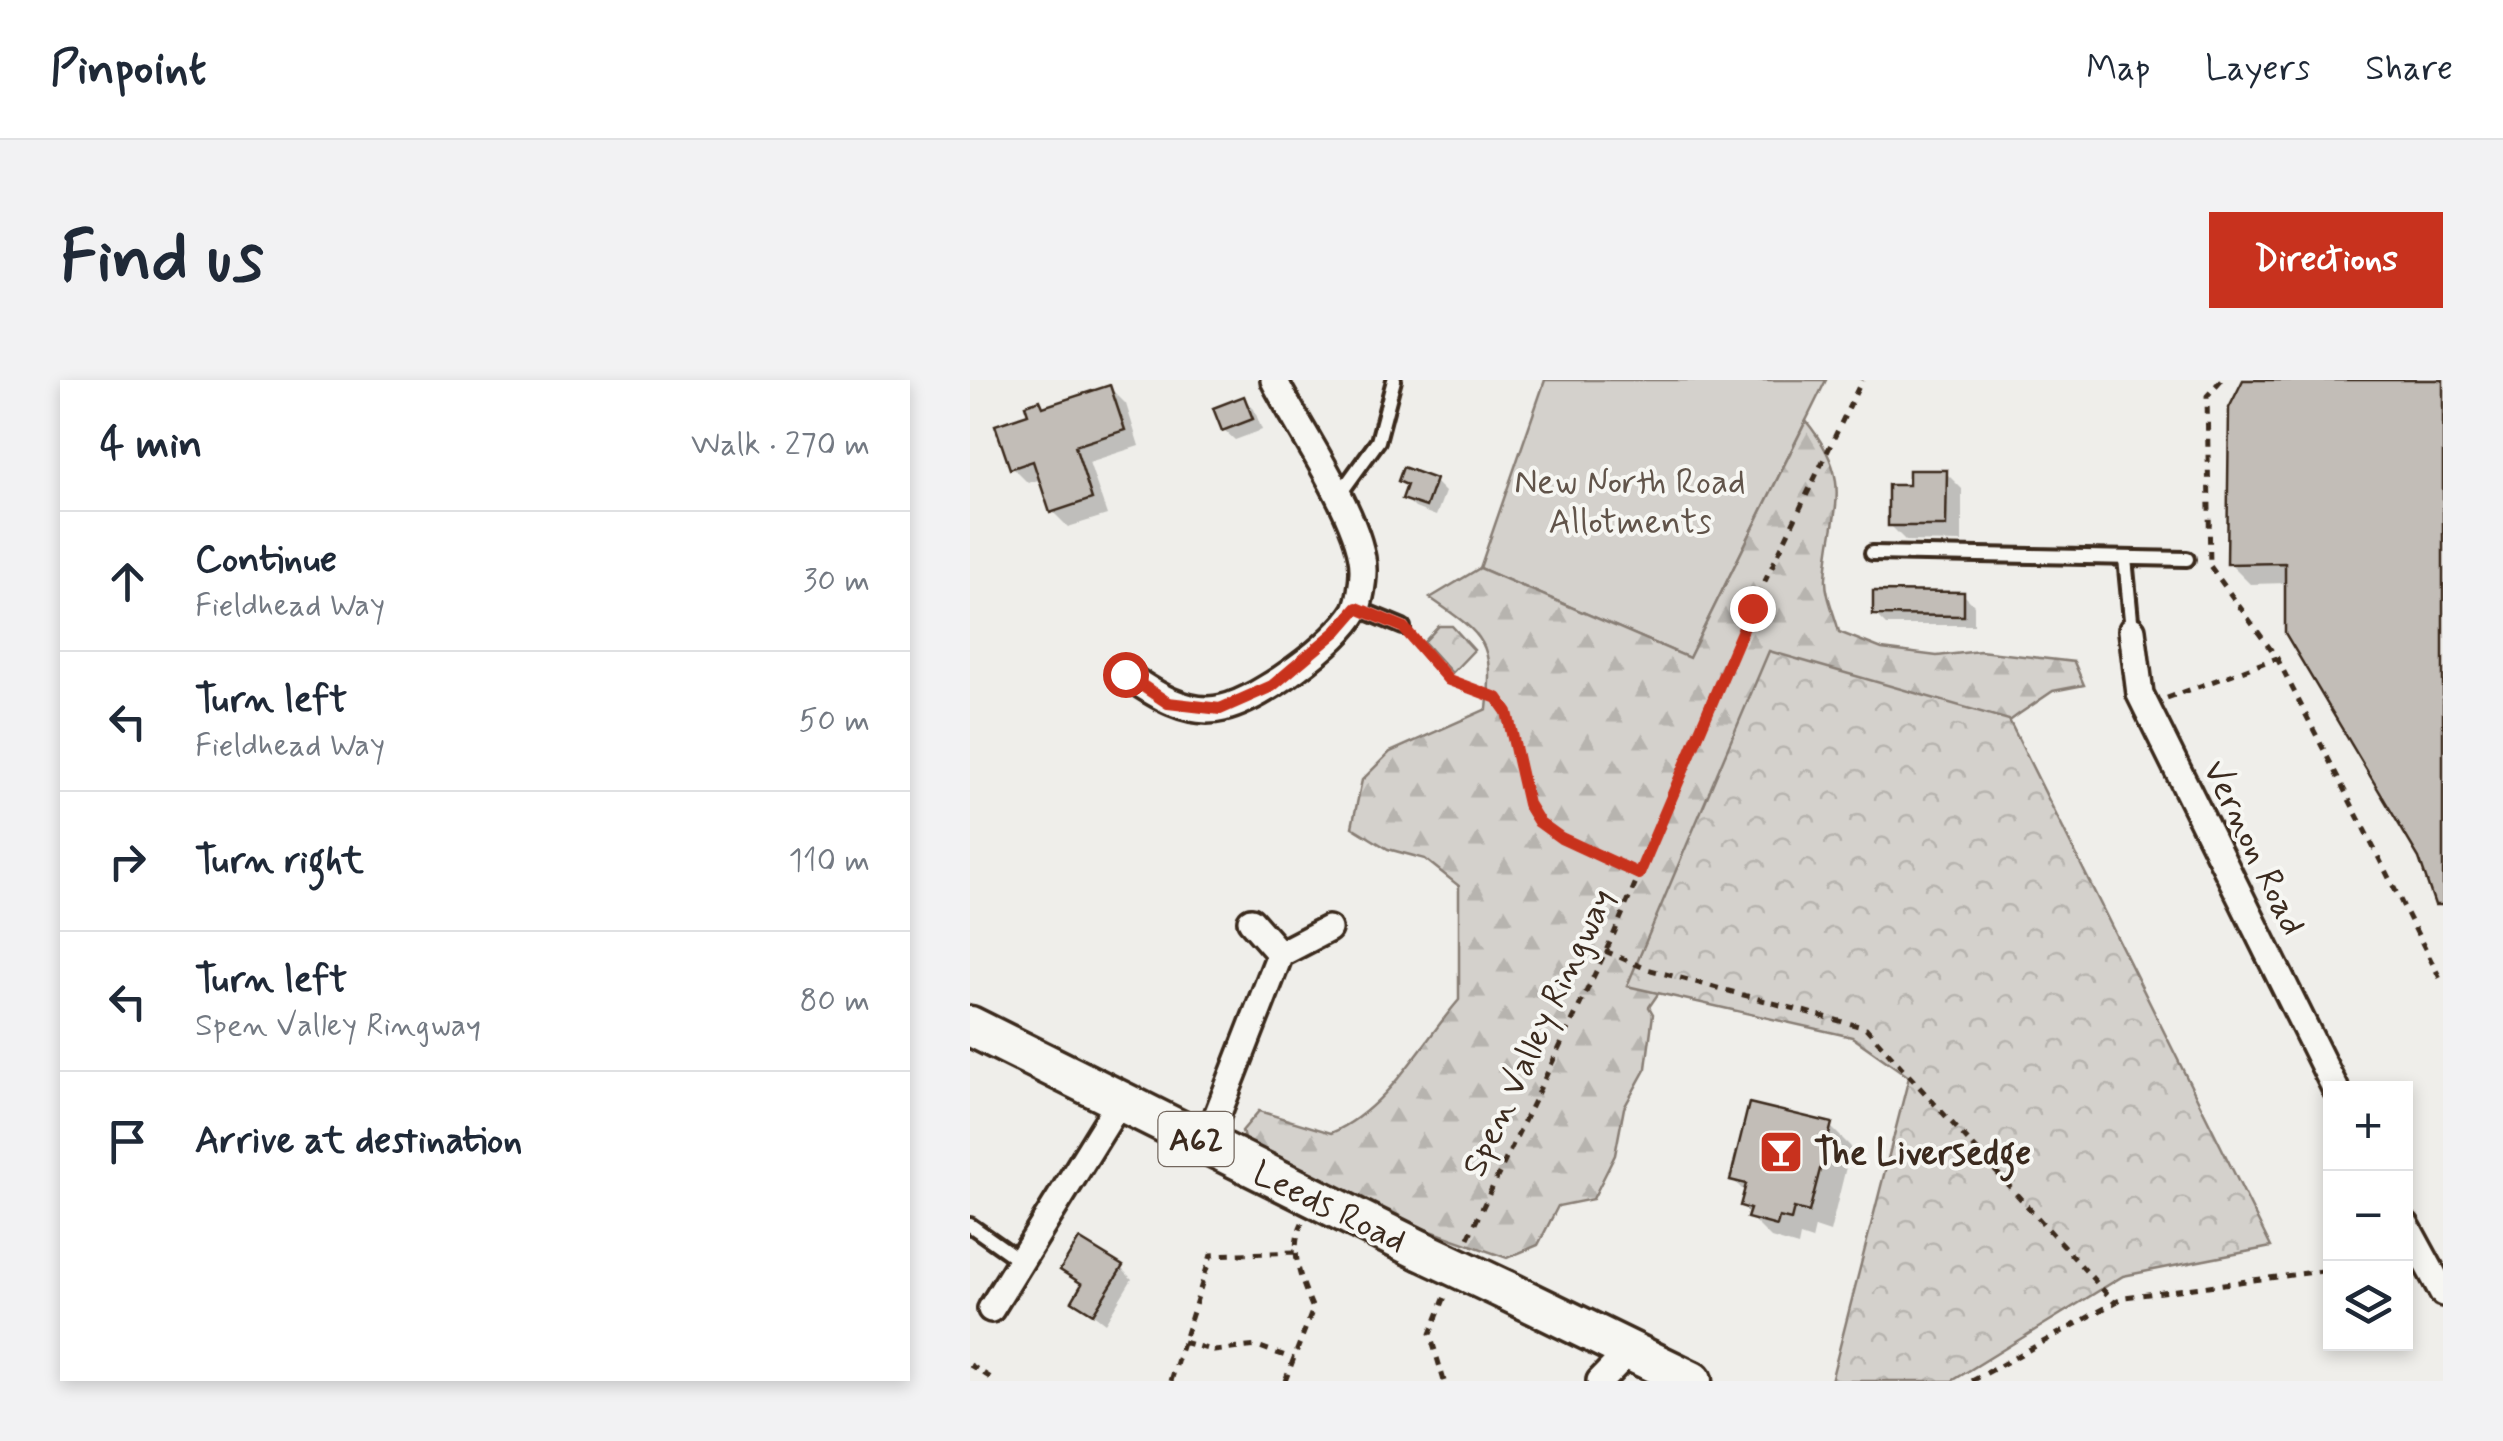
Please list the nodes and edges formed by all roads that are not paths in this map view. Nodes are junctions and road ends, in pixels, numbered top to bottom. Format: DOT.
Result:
graph roads {
  1 [pos="1274,380"];
  2 [pos="1394,380"];
  3 [pos="1338,497"];
  4 [pos="1872,553"];
  5 [pos="2125,558"];
  6 [pos="2187,558"];
  7 [pos="1357,608"];
  8 [pos="1403,627"];
  9 [pos="2132,630"];
  10 [pos="1125,674"];
  11 [pos="1251,921"];
  12 [pos="1328,928"];
  13 [pos="1280,954"];
  14 [pos="970,1026"];
  15 [pos="2332,1081"];
  16 [pos="1120,1101"];
  17 [pos="1206,1144"];
  18 [pos="970,1225"];
  19 [pos="2413,1238"];
  20 [pos="1021,1260"];
  21 [pos="2443,1293"];
  22 [pos="991,1309"];
  23 [pos="1630,1350"];
  24 [pos="1600,1381"];
  25 [pos="1692,1381"];
  1 -- 3 [label="street"];
  2 -- 3 [label="lane"];
  3 -- 7 [label="street"];
  4 -- 5 [label="lane"];
  5 -- 6 [label="lane"];
  5 -- 9 [label="lane"];
  7 -- 8 [label="lane"];
  7 -- 10 [label="street"];
  9 -- 15 [label="street, Vernon Road"];
  11 -- 13 [label="street"];
  12 -- 13 [label="street"];
  13 -- 17 [label="street"];
  14 -- 16 [label="main road, Leeds Road / A62"];
  16 -- 17 [label="main road, Leeds Road / A62"];
  16 -- 20 [label="street"];
  17 -- 23 [label="main road, Leeds Road / A62, bridge"];
  18 -- 20 [label="lane"];
  19 -- 21 [label="street"];
  20 -- 22 [label="street"];
  23 -- 24 [label="street"];
  23 -- 25 [label="main road, Leeds Road / A62"];
}
